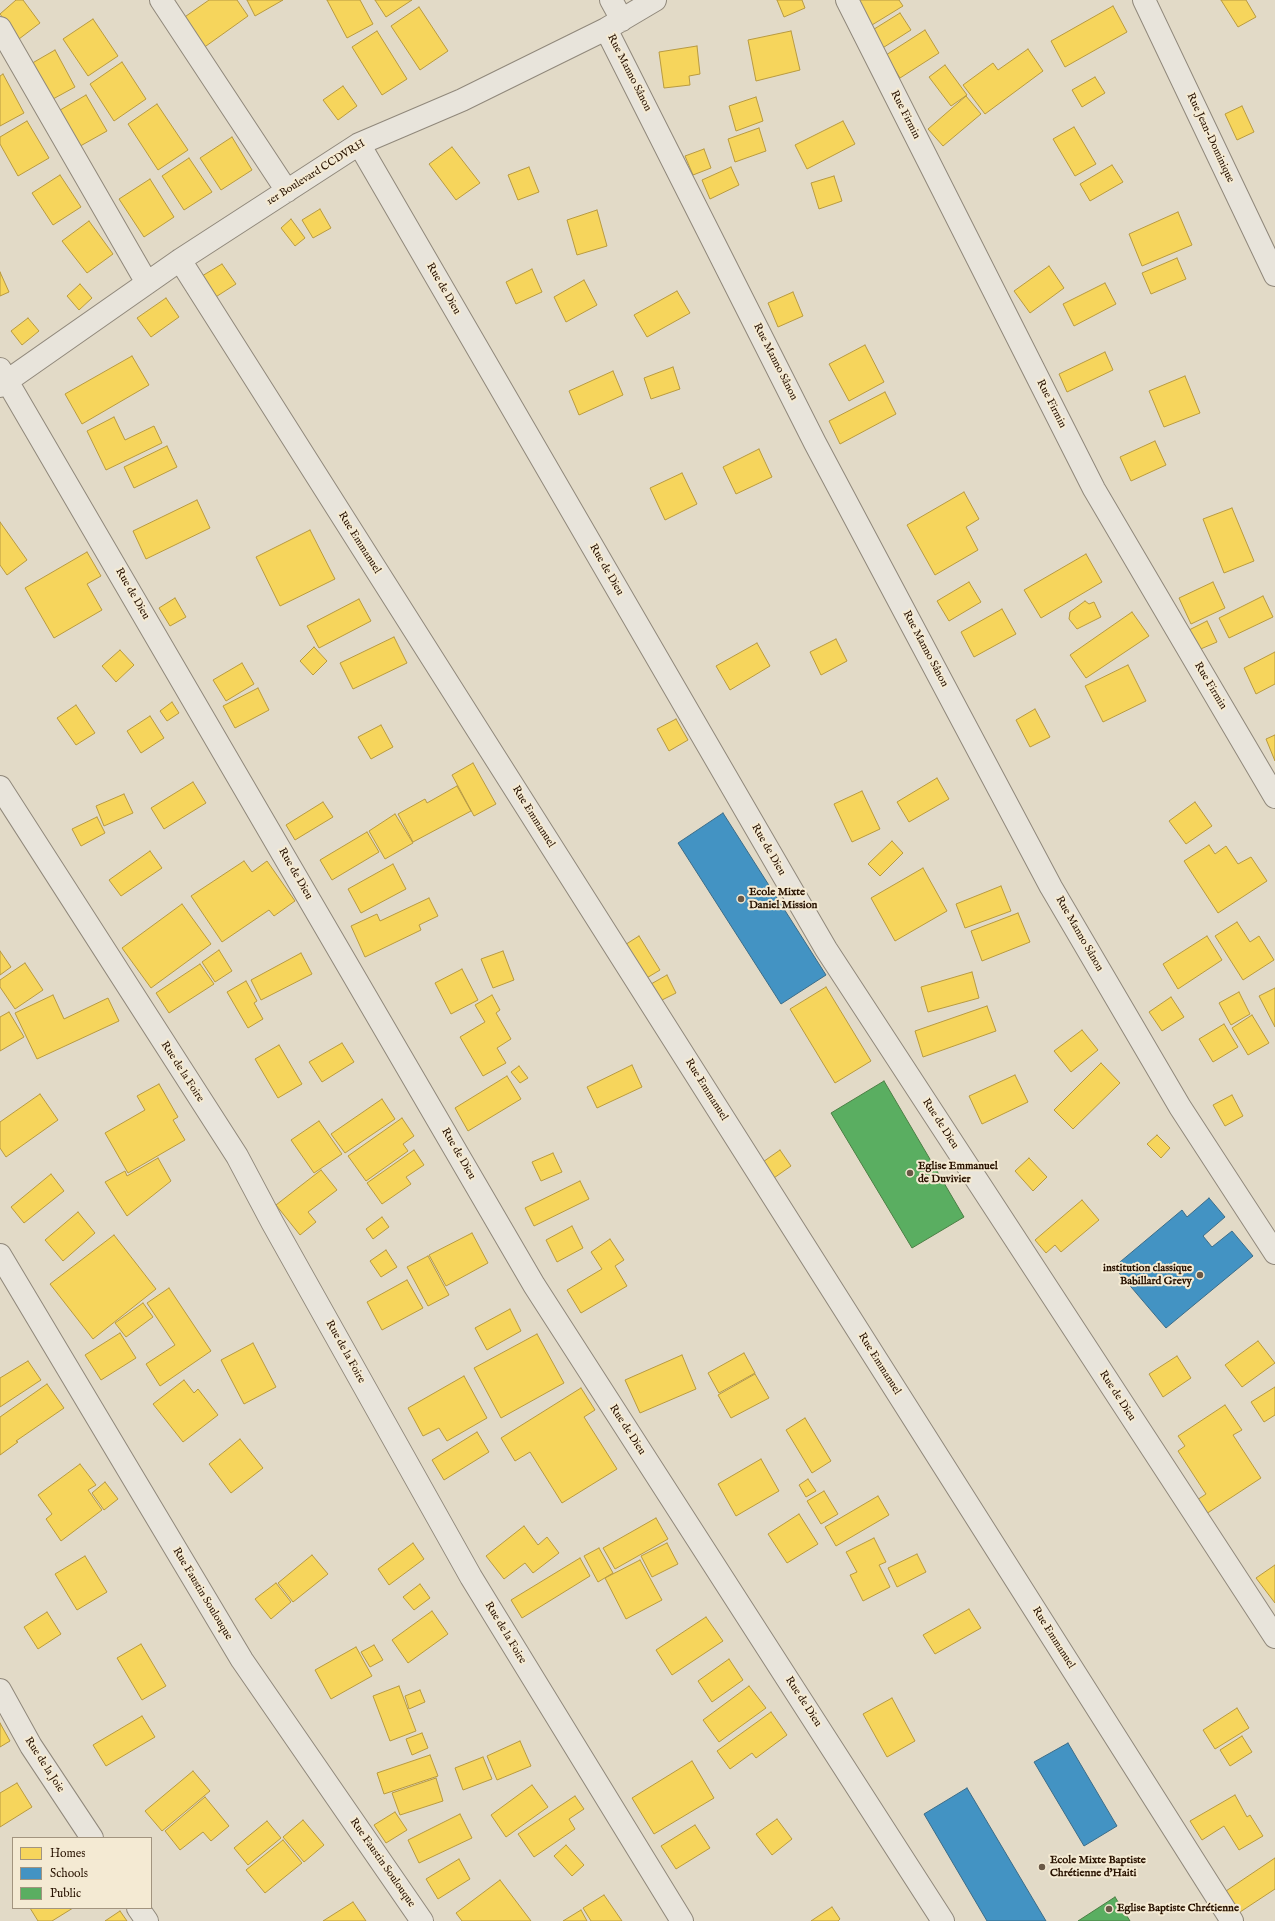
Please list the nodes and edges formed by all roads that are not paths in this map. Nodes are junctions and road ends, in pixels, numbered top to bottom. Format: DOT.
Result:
graph roads {
  1 [pos="161,0"];
  2 [pos="611,0"];
  3 [pos="655,0"];
  4 [pos="847,0"];
  5 [pos="1144,0"];
  6 [pos="614,24"];
  7 [pos="0,28"];
  8 [pos="359,144"];
  9 [pos="287,191"];
  10 [pos="180,260"];
  11 [pos="1275,275"];
  12 [pos="147,283"];
  13 [pos="2,379"];
  14 [pos="0,787"];
  15 [pos="1275,797"];
  16 [pos="1275,1253"];
  17 [pos="0,1255"];
  18 [pos="1275,1637"];
  19 [pos="0,1690"];
  20 [pos="91,1837"];
  21 [pos="139,1909"];
  22 [pos="147,1921"];
  23 [pos="422,1921"];
  24 [pos="682,1921"];
  25 [pos="943,1921"];
  26 [pos="1232,1921"];
  1 -- 9 [label="street"];
  2 -- 6 [label="street, Rue Manno Sânon"];
  3 -- 6 [label="street, 1er Boulevard CCDVRH"];
  4 -- 15 [label="street, Rue Firmin"];
  5 -- 11 [label="street, Rue Jean-Dominique"];
  6 -- 8 [label="street, 1er Boulevard CCDVRH"];
  6 -- 16 [label="street, Rue Manno Sânon"];
  7 -- 12 [label="street"];
  8 -- 9 [label="street, 1er Boulevard CCDVRH"];
  8 -- 18 [label="street, Rue de Dieu"];
  9 -- 10 [label="street, 1er Boulevard CCDVRH"];
  10 -- 12 [label="street, 1er Boulevard CCDVRH"];
  10 -- 26 [label="street, Rue Emmanuel"];
  12 -- 13 [label="street, 1er Boulevard CCDVRH"];
  13 -- 25 [label="street, Rue de Dieu"];
  14 -- 24 [label="street, Rue de la Foire"];
  17 -- 23 [label="street, Rue Faustin Soulouque"];
  19 -- 20 [label="street, Rue de la Joie"];
  21 -- 22 [label="street"];
}
